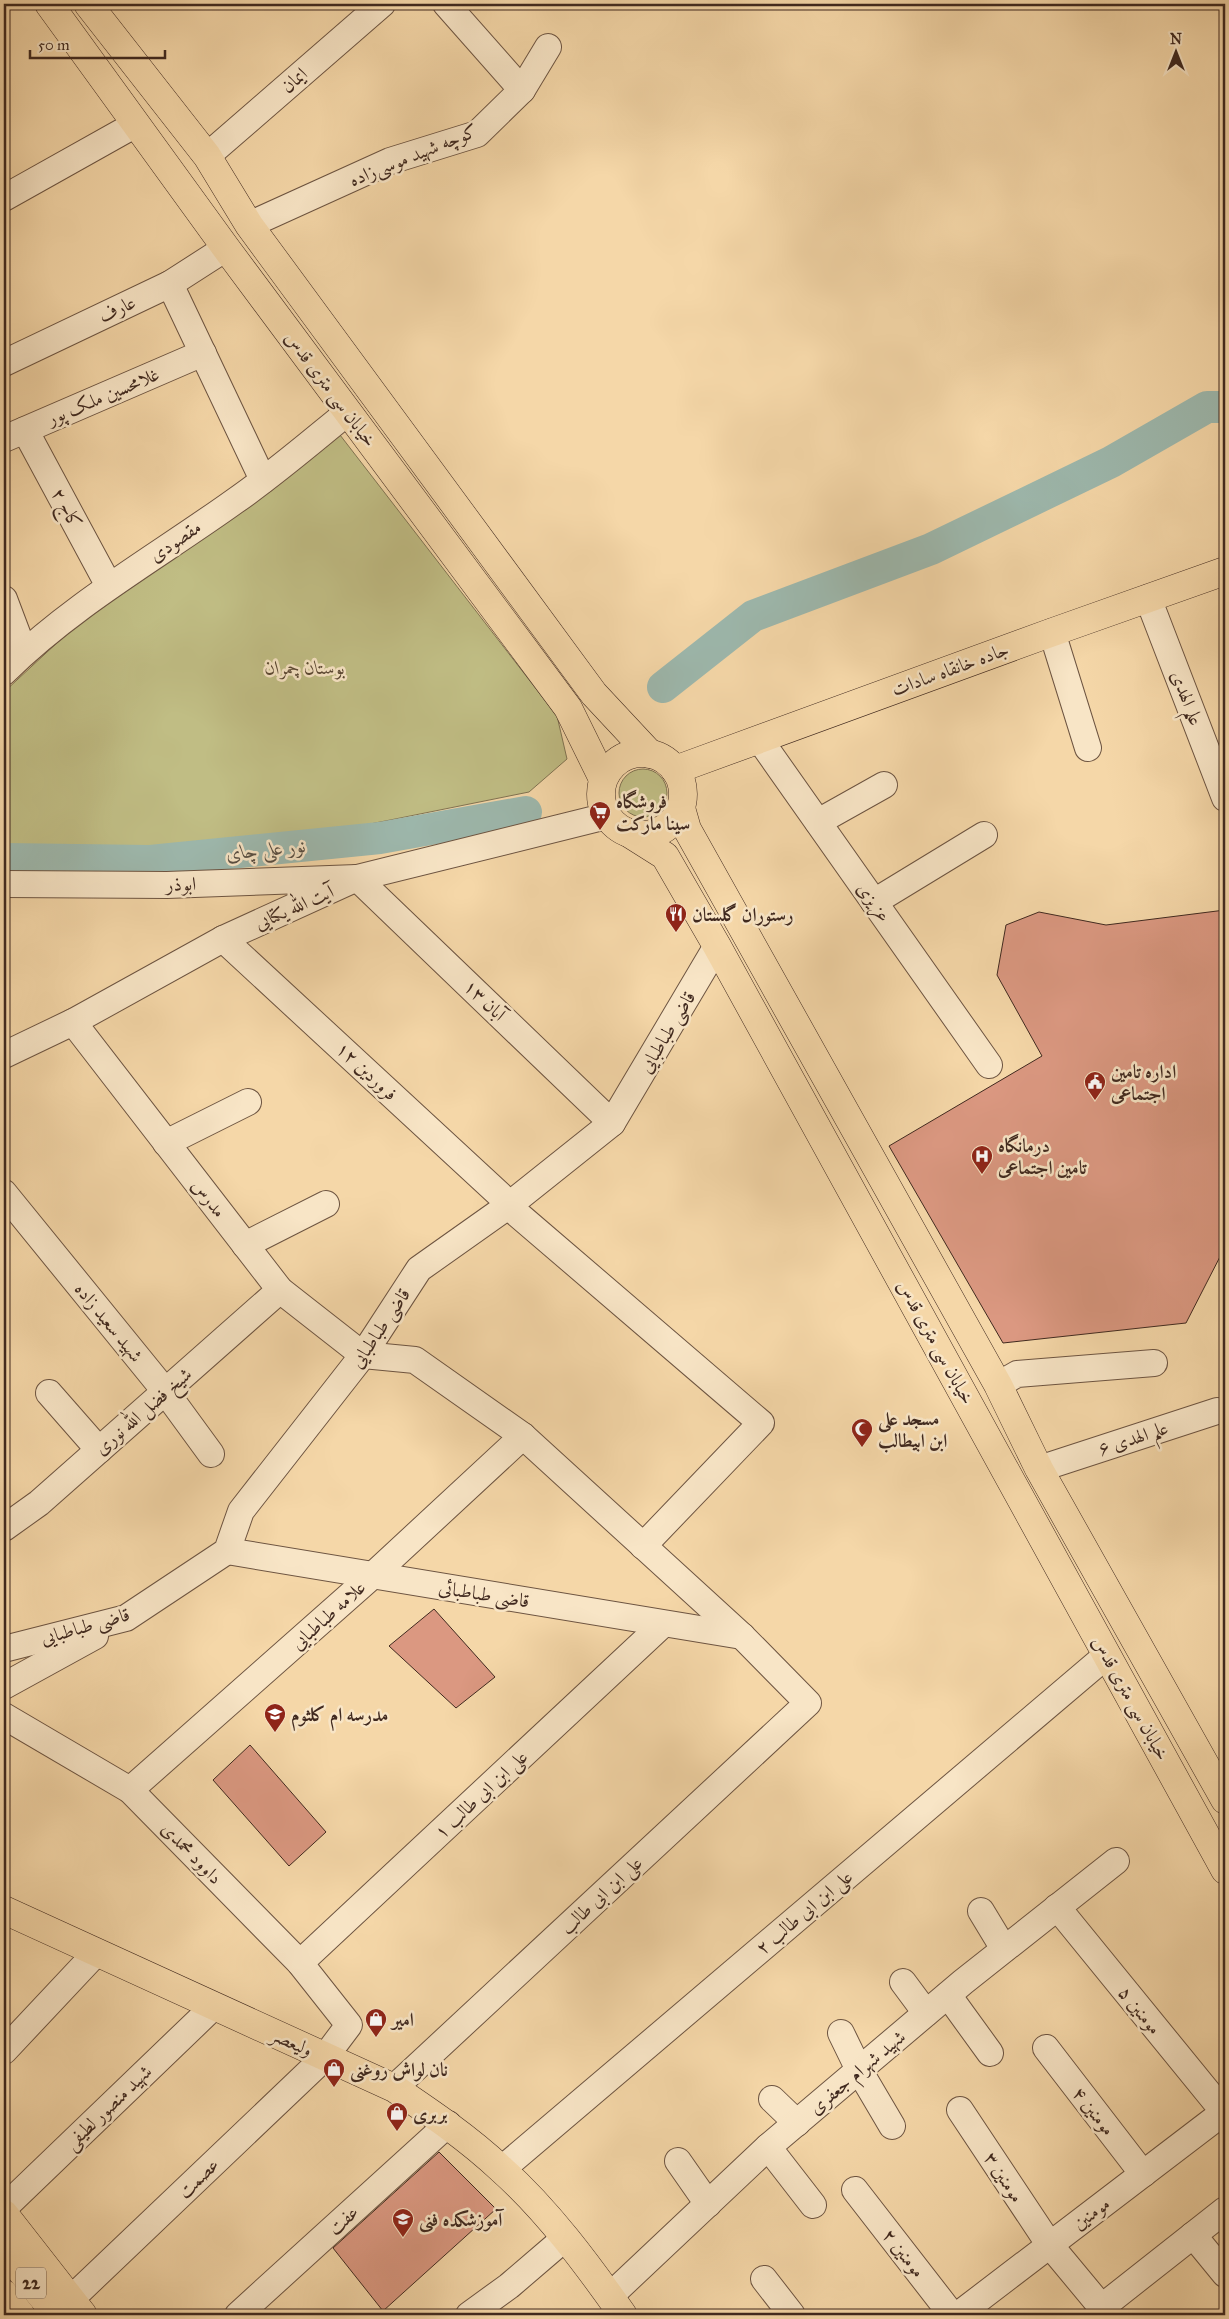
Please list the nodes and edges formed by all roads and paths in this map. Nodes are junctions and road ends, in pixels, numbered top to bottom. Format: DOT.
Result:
graph roads {
  1 [pos="49,4"];
  2 [pos="88,4"];
  3 [pos="382,4"];
  4 [pos="446,4"];
  5 [pos="548,47"];
  6 [pos="522,90"];
  7 [pos="136,124"];
  8 [pos="207,156"];
  9 [pos="4,198"];
  10 [pos="249,225"];
  11 [pos="226,248"];
  12 [pos="170,284"];
  13 [pos="203,353"];
  14 [pos="4,363"];
  15 [pos="348,412"];
  16 [pos="14,434"];
  17 [pos="263,480"];
  18 [pos="1225,571"];
  19 [pos="109,586"];
  20 [pos="1148,598"];
  21 [pos="4,599"];
  22 [pos="1052,632"];
  23 [pos="24,652"];
  24 [pos="4,672"];
  25 [pos="760,740"];
  26 [pos="1088,748"];
  27 [pos="650,754"];
  28 [pos="675,770"];
  29 [pos="603,779"];
  30 [pos="884,784"];
  31 [pos="1224,789"];
  32 [pos="681,808"];
  33 [pos="818,822"];
  34 [pos="617,824"];
  35 [pos="984,835"];
  36 [pos="357,878"];
  37 [pos="4,884"];
  38 [pos="874,902"];
  39 [pos="223,939"];
  40 [pos="717,946"];
  41 [pos="73,1022"];
  42 [pos="4,1055"];
  43 [pos="989,1065"];
  44 [pos="248,1102"];
  45 [pos="612,1123"];
  46 [pos="166,1143"];
  47 [pos="4,1193"];
  48 [pos="326,1204"];
  49 [pos="508,1206"];
  50 [pos="245,1245"];
  51 [pos="280,1290"];
  52 [pos="957,1312"];
  53 [pos="928,1327"];
  54 [pos="363,1355"];
  55 [pos="1154,1364"];
  56 [pos="998,1385"];
  57 [pos="165,1391"];
  58 [pos="49,1394"];
  59 [pos="1223,1408"];
  60 [pos="523,1436"];
  61 [pos="99,1450"];
  62 [pos="210,1454"];
  63 [pos="1039,1469"];
  64 [pos="4,1528"];
  65 [pos="643,1546"];
  66 [pos="227,1552"];
  67 [pos="372,1576"];
  68 [pos="126,1618"];
  69 [pos="663,1624"];
  70 [pos="742,1636"];
  71 [pos="4,1649"];
  72 [pos="1107,1655"];
  73 [pos="4,1686"];
  74 [pos="4,1716"];
  75 [pos="130,1790"];
  76 [pos="1225,1800"];
  77 [pos="1116,1862"];
  78 [pos="1225,1870"];
  79 [pos="1057,1907"];
  80 [pos="4,1910"];
  81 [pos="981,1911"];
  82 [pos="1004,1949"];
  83 [pos="96,1953"];
  84 [pos="300,1963"];
  85 [pos="903,1982"];
  86 [pos="948,1995"];
  87 [pos="213,2007"];
  88 [pos="926,2013"];
  89 [pos="349,2025"];
  90 [pos="841,2033"];
  91 [pos="1046,2048"];
  92 [pos="4,2051"];
  93 [pos="990,2053"];
  94 [pos="325,2057"];
  95 [pos="859,2070"];
  96 [pos="394,2088"];
  97 [pos="772,2099"];
  98 [pos="960,2110"];
  99 [pos="1224,2112"];
  100 [pos="798,2123"];
  101 [pos="448,2124"];
  102 [pos="892,2126"];
  103 [pos="768,2148"];
  104 [pos="678,2161"];
  105 [pos="502,2169"];
  106 [pos="1143,2174"];
  107 [pos="855,2190"];
  108 [pos="708,2204"];
  109 [pos="813,2205"];
  110 [pos="4,2208"];
  111 [pos="1225,2210"];
  112 [pos="4,2214"];
  113 [pos="1193,2235"];
  114 [pos="565,2238"];
  115 [pos="1049,2244"];
  116 [pos="4,2250"];
  117 [pos="1225,2274"];
  118 [pos="764,2279"];
  119 [pos="4,2294"];
  120 [pos="616,2306"];
  121 [pos="70,2310"];
  122 [pos="1105,2311"];
  123 [pos="21,2315"];
  124 [pos="238,2315"];
  125 [pos="469,2315"];
  126 [pos="792,2315"];
  127 [pos="952,2315"];
  128 [pos="958,2315"];
  1 -- 7 [label="main road, خیابان سی متری قدس"];
  2 -- 8 [label="main road, خیابان سی متری قدس"];
  3 -- 8 [label="street, ایمان"];
  4 -- 6 [label="street"];
  5 -- 6 [label="street, کوچه شهید موسی‌زاده"];
  6 -- 10 [label="street, کوچه شهید موسی‌زاده"];
  7 -- 9 [label="street"];
  7 -- 11 [label="main road, خیابان سی متری قدس"];
  8 -- 10 [label="main road, خیابان سی متری قدس"];
  10 -- 27 [label="main road, خیابان سی متری قدس"];
  11 -- 12 [label="street, عارف"];
  11 -- 15 [label="main road, خیابان سی متری قدس"];
  12 -- 13 [label="street"];
  12 -- 14 [label="street, عارف"];
  13 -- 16 [label="street, غلامحسین ملک پور"];
  13 -- 17 [label="street"];
  15 -- 17 [label="street, مقصودی"];
  15 -- 29 [label="main road, خیابان سی متری قدس"];
  16 -- 19 [label="street, کاج ۲"];
  17 -- 19 [label="street, مقصودی"];
  18 -- 20 [label="main road, جاده خانقاه سادات"];
  19 -- 23 [label="street, مقصودی"];
  20 -- 22 [label="main road, جاده خانقاه سادات"];
  20 -- 31 [label="street, علم الهدی"];
  21 -- 23 [label="street"];
  22 -- 25 [label="main road, جاده خانقاه سادات"];
  22 -- 26 [label="street"];
  23 -- 24 [label="street, مقصودی"];
  25 -- 28 [label="main road, جاده خانقاه سادات"];
  25 -- 33 [label="street, عزیزی"];
  27 -- 28 [label="main road"];
  27 -- 29 [label="main road"];
  28 -- 32 [label="main road"];
  29 -- 34 [label="main road"];
  30 -- 33 [label="street"];
  32 -- 34 [label="main road"];
  32 -- 52 [label="main road, خیابان سی متری قدس"];
  33 -- 38 [label="street, عزیزی"];
  34 -- 36 [label="street, آیت الله یکتایی"];
  34 -- 40 [label="main road, خیابان سی متری قدس"];
  35 -- 38 [label="street"];
  36 -- 37 [label="street, ابوذر"];
  36 -- 39 [label="street, آیت الله یکتایی"];
  36 -- 45 [label="street, ۱۳ آبان"];
  38 -- 43 [label="street, عزیزی"];
  39 -- 41 [label="street, آیت الله یکتایی"];
  39 -- 49 [label="street, ۱۲ فروردین"];
  40 -- 45 [label="street, قاضی طباطبایی"];
  40 -- 53 [label="main road, خیابان سی متری قدس"];
  41 -- 42 [label="street, آیت الله یکتایی"];
  41 -- 46 [label="street, مدرس"];
  44 -- 46 [label="street"];
  45 -- 49 [label="street, قاضی طباطبایی"];
  46 -- 50 [label="street, مدرس"];
  47 -- 57 [label="street, شهید سعید زاده"];
  48 -- 50 [label="street"];
  49 -- 54 [label="street, قاضی طباطبایی"];
  49 -- 65 [label="street, ۱۲ فروردین"];
  50 -- 51 [label="street, مدرس"];
  51 -- 54 [label="street, مدرس"];
  51 -- 57 [label="street, شیخ فضل الله نوری"];
  52 -- 53 [label="main road"];
  52 -- 56 [label="main road, خیابان سی متری قدس"];
  53 -- 72 [label="main road, خیابان سی متری قدس"];
  54 -- 60 [label="street"];
  54 -- 66 [label="street, قاضی طباطبایی"];
  55 -- 56 [label="street"];
  56 -- 63 [label="main road, خیابان سی متری قدس"];
  57 -- 61 [label="street, شیخ فضل الله نوری"];
  57 -- 62 [label="street, شهید سعید زاده"];
  58 -- 61 [label="street"];
  59 -- 63 [label="street, علم الهدی ۶"];
  60 -- 65 [label="street"];
  60 -- 67 [label="street, علامه طباطبایی"];
  61 -- 64 [label="street, شیخ فضل الله نوری"];
  63 -- 76 [label="main road, خیابان سی متری قدس"];
  65 -- 70 [label="street"];
  66 -- 67 [label="street, قاضی طباطبائی"];
  66 -- 68 [label="street, قاضی طباطبایی"];
  67 -- 69 [label="street, قاضی طباطبائی"];
  67 -- 75 [label="street, علامه طباطبایی"];
  68 -- 71 [label="street, قاضی طباطبایی"];
  68 -- 73 [label="street"];
  69 -- 70 [label="street, قاضی طباطبائی"];
  69 -- 84 [label="street, علی ابن ابی طالب ۱"];
  70 -- 96 [label="street, علی ابن ابی طالب"];
  72 -- 78 [label="main road, خیابان سی متری قدس"];
  72 -- 105 [label="street, علی ابن ابی طالب ۲"];
  74 -- 75 [label="street, داوود محمدی"];
  75 -- 84 [label="street, داوود محمدی"];
  77 -- 79 [label="street, شهید شهرام جعفری"];
  79 -- 82 [label="street, شهید شهرام جعفری"];
  79 -- 99 [label="street, ۵ مومنین"];
  80 -- 83 [label="main road, ولیعصر"];
  81 -- 82 [label="street"];
  82 -- 86 [label="street, شهید شهرام جعفری"];
  83 -- 87 [label="main road, ولیعصر"];
  83 -- 92 [label="street"];
  84 -- 89 [label="street, داوود محمدی"];
  85 -- 88 [label="street"];
  86 -- 88 [label="street, شهید شهرام جعفری"];
  86 -- 93 [label="street"];
  87 -- 94 [label="main road, ولیعصر"];
  87 -- 110 [label="street, شهید منصور لطیفی"];
  88 -- 95 [label="street, شهید شهرام جعفری"];
  89 -- 94 [label="street, عصمت"];
  90 -- 95 [label="street"];
  91 -- 106 [label="street, مومنین ۴"];
  94 -- 96 [label="main road, ولیعصر"];
  94 -- 121 [label="street, عصمت"];
  95 -- 100 [label="street, شهید شهرام جعفری"];
  95 -- 102 [label="street"];
  96 -- 101 [label="main road, ولیعصر"];
  97 -- 100 [label="street"];
  98 -- 115 [label="street, مومنین ۳"];
  99 -- 106 [label="street, مومنین"];
  100 -- 103 [label="street, شهید شهرام جعفری"];
  101 -- 105 [label="main road, ولیعصر"];
  101 -- 124 [label="street, عفت"];
  103 -- 108 [label="street, شهید شهرام جعفری"];
  103 -- 109 [label="street"];
  104 -- 108 [label="street"];
  105 -- 114 [label="main road, ولیعصر"];
  106 -- 115 [label="street, مومنین"];
  107 -- 127 [label="street, مومنین ۲"];
  108 -- 120 [label="street, شهید شهرام جعفری"];
  111 -- 113 [label="street"];
  112 -- 121 [label="main road"];
  113 -- 117 [label="street"];
  113 -- 122 [label="street"];
  114 -- 120 [label="main road, ولیعصر"];
  114 -- 125 [label="street"];
  115 -- 122 [label="street, مومنین ۳"];
  115 -- 128 [label="street, مومنین"];
  116 -- 121 [label="main road, 22"];
  118 -- 126 [label="street"];
  119 -- 123 [label="main road, 22"];
}
